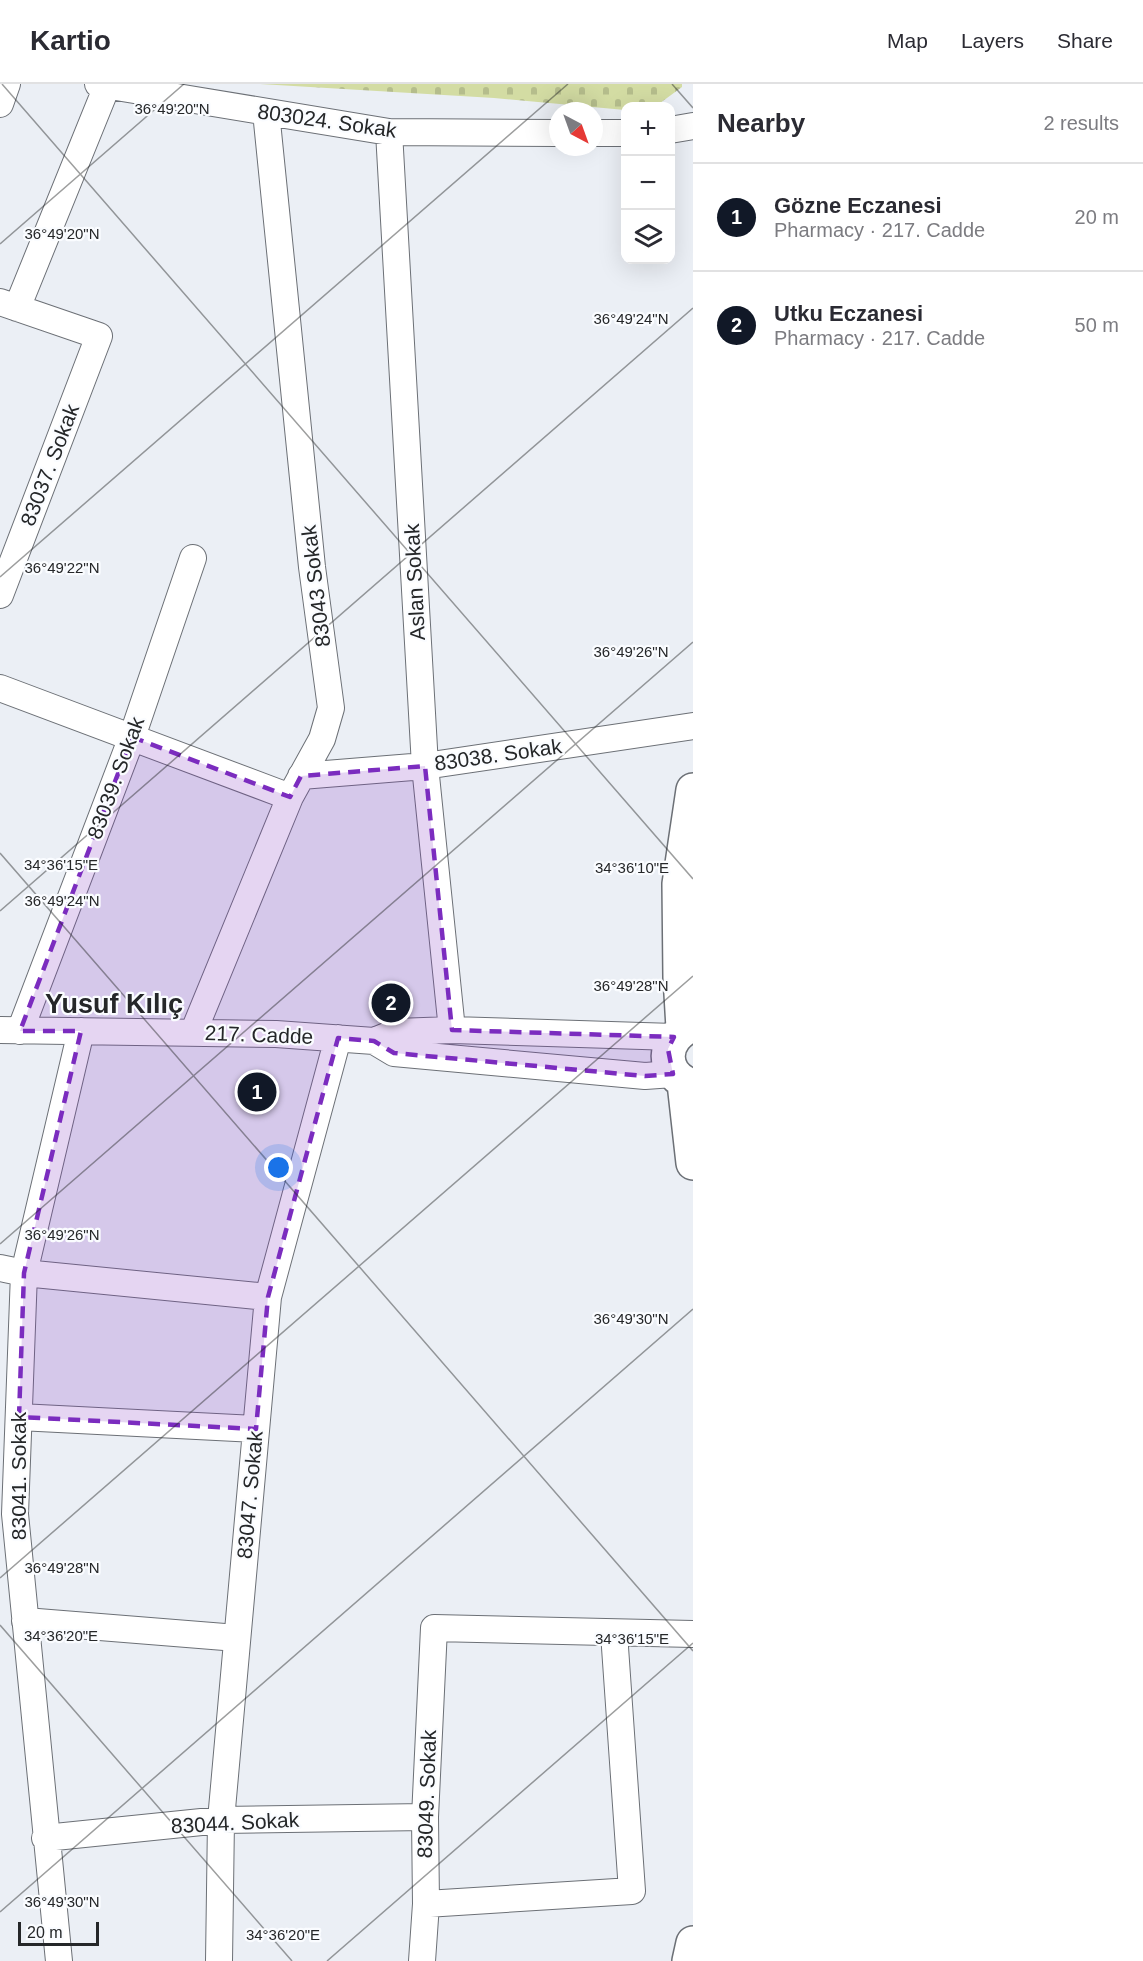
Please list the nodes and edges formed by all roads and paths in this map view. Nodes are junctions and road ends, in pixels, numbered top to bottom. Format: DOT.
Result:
graph roads {
  1 [pos="7,84"];
  2 [pos="102,85"];
  3 [pos="0,104"];
  4 [pos="267,112"];
  5 [pos="693,126"];
  6 [pos="675,129"];
  7 [pos="389,132"];
  8 [pos="549,133"];
  9 [pos="603,133"];
  10 [pos="621,133"];
  11 [pos="9,305"];
  12 [pos="193,558"];
  13 [pos="0,595"];
  14 [pos="0,688"];
  15 [pos="693,726"];
  16 [pos="132,736"];
  17 [pos="425,766"];
  18 [pos="296,786"];
  19 [pos="693,790"];
  20 [pos="10,1030"];
  21 [pos="452,1030"];
  22 [pos="683,1030"];
  23 [pos="81,1031"];
  24 [pos="192,1033"];
  25 [pos="385,1036"];
  26 [pos="338,1038"];
  27 [pos="683,1081"];
  28 [pos="693,1162"];
  29 [pos="12,1270"];
  30 [pos="268,1297"];
  31 [pos="19,1417"];
  32 [pos="256,1429"];
  33 [pos="25,1620"];
  34 [pos="614,1632"];
  35 [pos="693,1634"];
  36 [pos="237,1638"];
  37 [pos="425,1817"];
  38 [pos="221,1820"];
  39 [pos="45,1838"];
  40 [pos="426,1904"];
  41 [pos="693,1943"];
  42 [pos="59,1961"];
  43 [pos="219,1961"];
  44 [pos="422,1961"];
  45 [pos="689,1961"];
  1 -- 3 [label="street"];
  2 -- 4 [label="street, 803024. Sokak"];
  2 -- 11 [label="street"];
  4 -- 7 [label="street, 803024. Sokak"];
  4 -- 18 [label="street, 83043 Sokak"];
  5 -- 6 [label="street"];
  7 -- 8 [label="street, 803024. Sokak"];
  7 -- 17 [label="street, Aslan Sokak"];
  9 -- 10 [label="street"];
  11 -- 13 [label="street, 83037. Sokak"];
  12 -- 16 [label="street, 83039. Sokak"];
  14 -- 16 [label="street"];
  15 -- 17 [label="street, 83038. Sokak"];
  16 -- 18 [label="street"];
  16 -- 20 [label="street, 83039. Sokak"];
  17 -- 18 [label="street, 83038. Sokak"];
  17 -- 21 [label="street, Aslan Sokak"];
  18 -- 24 [label="street, 83043 Sokak"];
  19 -- 22 [label="main road"];
  20 -- 23 [label="street, 217. Cadde"];
  21 -- 22 [label="street, 217. Cadde"];
  21 -- 25 [label="street, 217. Cadde"];
  22 -- 27 [label="main road"];
  23 -- 24 [label="street, 217. Cadde"];
  23 -- 29 [label="street, 83041. Sokak"];
  24 -- 26 [label="street, 217. Cadde"];
  25 -- 26 [label="street, 217. Cadde"];
  25 -- 27 [label="street, 217. Cadde"];
  26 -- 30 [label="street, 83047. Sokak"];
  27 -- 28 [label="main road"];
  29 -- 30 [label="street"];
  29 -- 31 [label="street, 83041. Sokak"];
  30 -- 32 [label="street, 83047. Sokak"];
  31 -- 32 [label="street"];
  31 -- 33 [label="street, 83041. Sokak"];
  32 -- 36 [label="street, 83047. Sokak"];
  33 -- 36 [label="street"];
  33 -- 39 [label="street, 83041. Sokak"];
  34 -- 35 [label="street"];
  34 -- 37 [label="street, 83049. Sokak"];
  34 -- 40 [label="street"];
  36 -- 38 [label="street, 83047. Sokak"];
  37 -- 38 [label="street, 83044. Sokak"];
  37 -- 40 [label="street, 83049. Sokak"];
  38 -- 39 [label="street, 83044. Sokak"];
  38 -- 43 [label="street, 83047. Sokak"];
  39 -- 42 [label="street, 83041. Sokak"];
  40 -- 44 [label="street, 83049. Sokak"];
  41 -- 45 [label="main road"];
}
